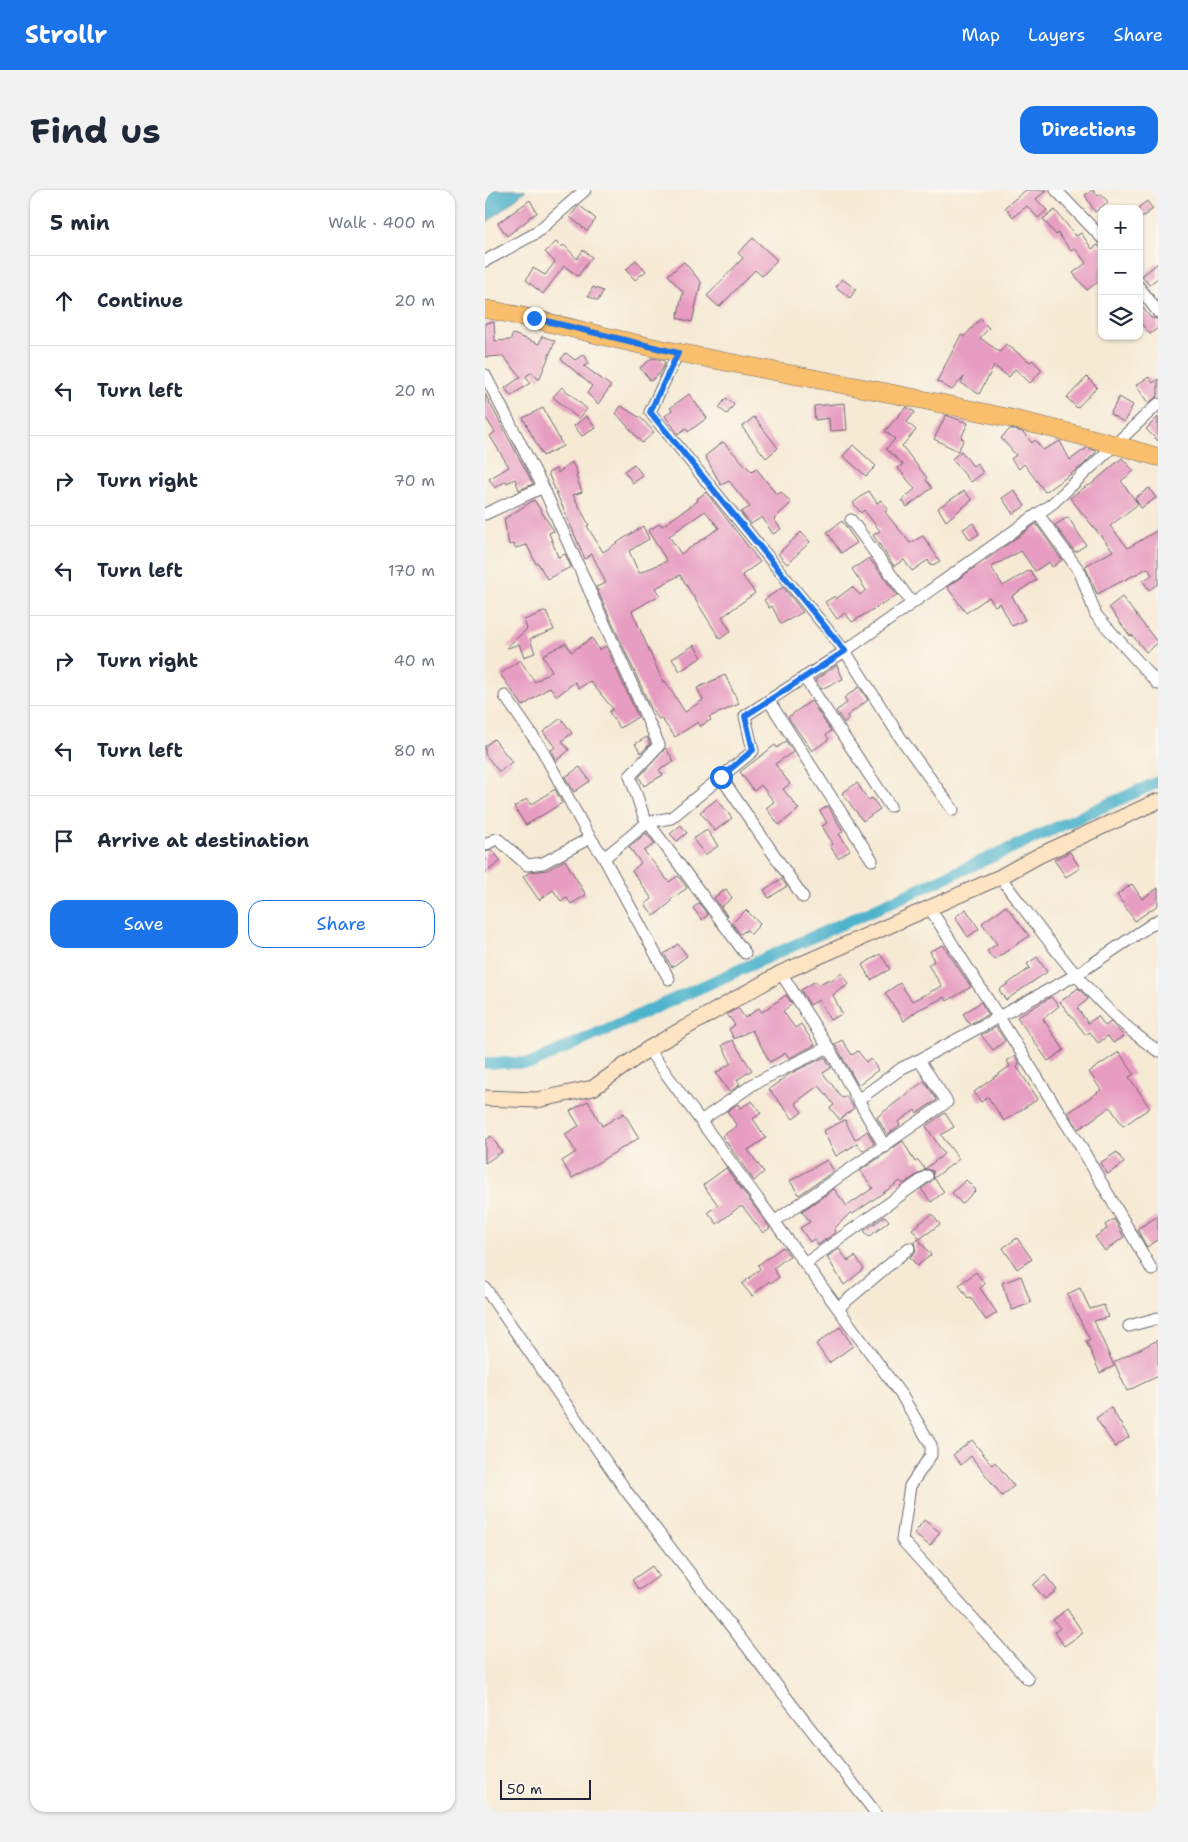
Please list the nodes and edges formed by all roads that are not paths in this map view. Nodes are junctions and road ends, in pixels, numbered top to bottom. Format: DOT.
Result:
graph roads {
  1 [pos="585,190"];
  2 [pos="1056,190"];
  3 [pos="1098,234"];
  4 [pos="485,261"];
  5 [pos="1143,292"];
  6 [pos="485,309"];
  7 [pos="1158,312"];
  8 [pos="678,353"];
  9 [pos="485,374"];
  10 [pos="1158,404"];
  11 [pos="1116,444"];
  12 [pos="1158,457"];
  13 [pos="543,487"];
  14 [pos="485,514"];
  15 [pos="1039,514"];
  16 [pos="851,520"];
  17 [pos="912,603"];
  18 [pos="845,651"];
  19 [pos="804,678"];
  20 [pos="1158,684"];
  21 [pos="505,696"];
  22 [pos="769,701"];
  23 [pos="721,777"];
  24 [pos="1158,800"];
  25 [pos="890,806"];
  26 [pos="953,810"];
  27 [pos="648,822"];
  28 [pos="591,838"];
  29 [pos="485,845"];
  30 [pos="604,858"];
  31 [pos="872,860"];
  32 [pos="1000,877"];
  33 [pos="803,897"];
  34 [pos="929,906"];
  35 [pos="1158,920"];
  36 [pos="745,953"];
  37 [pos="781,973"];
  38 [pos="1076,975"];
  39 [pos="669,979"];
  40 [pos="999,1017"];
  41 [pos="828,1048"];
  42 [pos="648,1049"];
  43 [pos="1158,1052"];
  44 [pos="919,1060"];
  45 [pos="485,1098"];
  46 [pos="858,1100"];
  47 [pos="701,1120"];
  48 [pos="885,1147"];
  49 [pos="927,1176"];
  50 [pos="775,1221"];
  51 [pos="909,1248"];
  52 [pos="806,1263"];
  53 [pos="1152,1270"];
  54 [pos="485,1288"];
  55 [pos="837,1308"];
  56 [pos="1158,1318"];
  57 [pos="1129,1326"];
  58 [pos="1028,1679"];
  59 [pos="875,1812"];
  1 -- 4 [label="street"];
  2 -- 3 [label="street"];
  5 -- 7 [label="street"];
  6 -- 8 [label="main road"];
  8 -- 11 [label="main road"];
  8 -- 18 [label="street"];
  9 -- 13 [label="street"];
  10 -- 11 [label="street"];
  11 -- 12 [label="main road"];
  11 -- 15 [label="street"];
  13 -- 14 [label="street"];
  13 -- 27 [label="street"];
  15 -- 17 [label="street"];
  15 -- 20 [label="street"];
  16 -- 17 [label="street"];
  17 -- 18 [label="street"];
  18 -- 19 [label="street"];
  18 -- 26 [label="street"];
  19 -- 22 [label="street"];
  19 -- 25 [label="street"];
  21 -- 28 [label="street"];
  22 -- 23 [label="street"];
  22 -- 31 [label="street"];
  23 -- 27 [label="street"];
  23 -- 33 [label="street"];
  24 -- 32 [label="street"];
  27 -- 30 [label="street"];
  27 -- 36 [label="street"];
  28 -- 29 [label="street"];
  28 -- 30 [label="street"];
  30 -- 39 [label="street"];
  32 -- 34 [label="street"];
  32 -- 38 [label="street"];
  34 -- 37 [label="street"];
  34 -- 40 [label="street"];
  35 -- 38 [label="street"];
  37 -- 41 [label="street"];
  37 -- 42 [label="street"];
  38 -- 40 [label="street"];
  38 -- 43 [label="street"];
  40 -- 44 [label="street"];
  40 -- 53 [label="street"];
  41 -- 46 [label="street"];
  41 -- 47 [label="street"];
  42 -- 45 [label="street"];
  42 -- 47 [label="street"];
  44 -- 46 [label="street"];
  44 -- 48 [label="street"];
  46 -- 48 [label="street"];
  47 -- 50 [label="street"];
  48 -- 50 [label="street"];
  49 -- 52 [label="street"];
  50 -- 52 [label="street"];
  51 -- 55 [label="street"];
  52 -- 55 [label="street"];
  54 -- 59 [label="street"];
  55 -- 58 [label="street"];
  56 -- 57 [label="street"];
}
